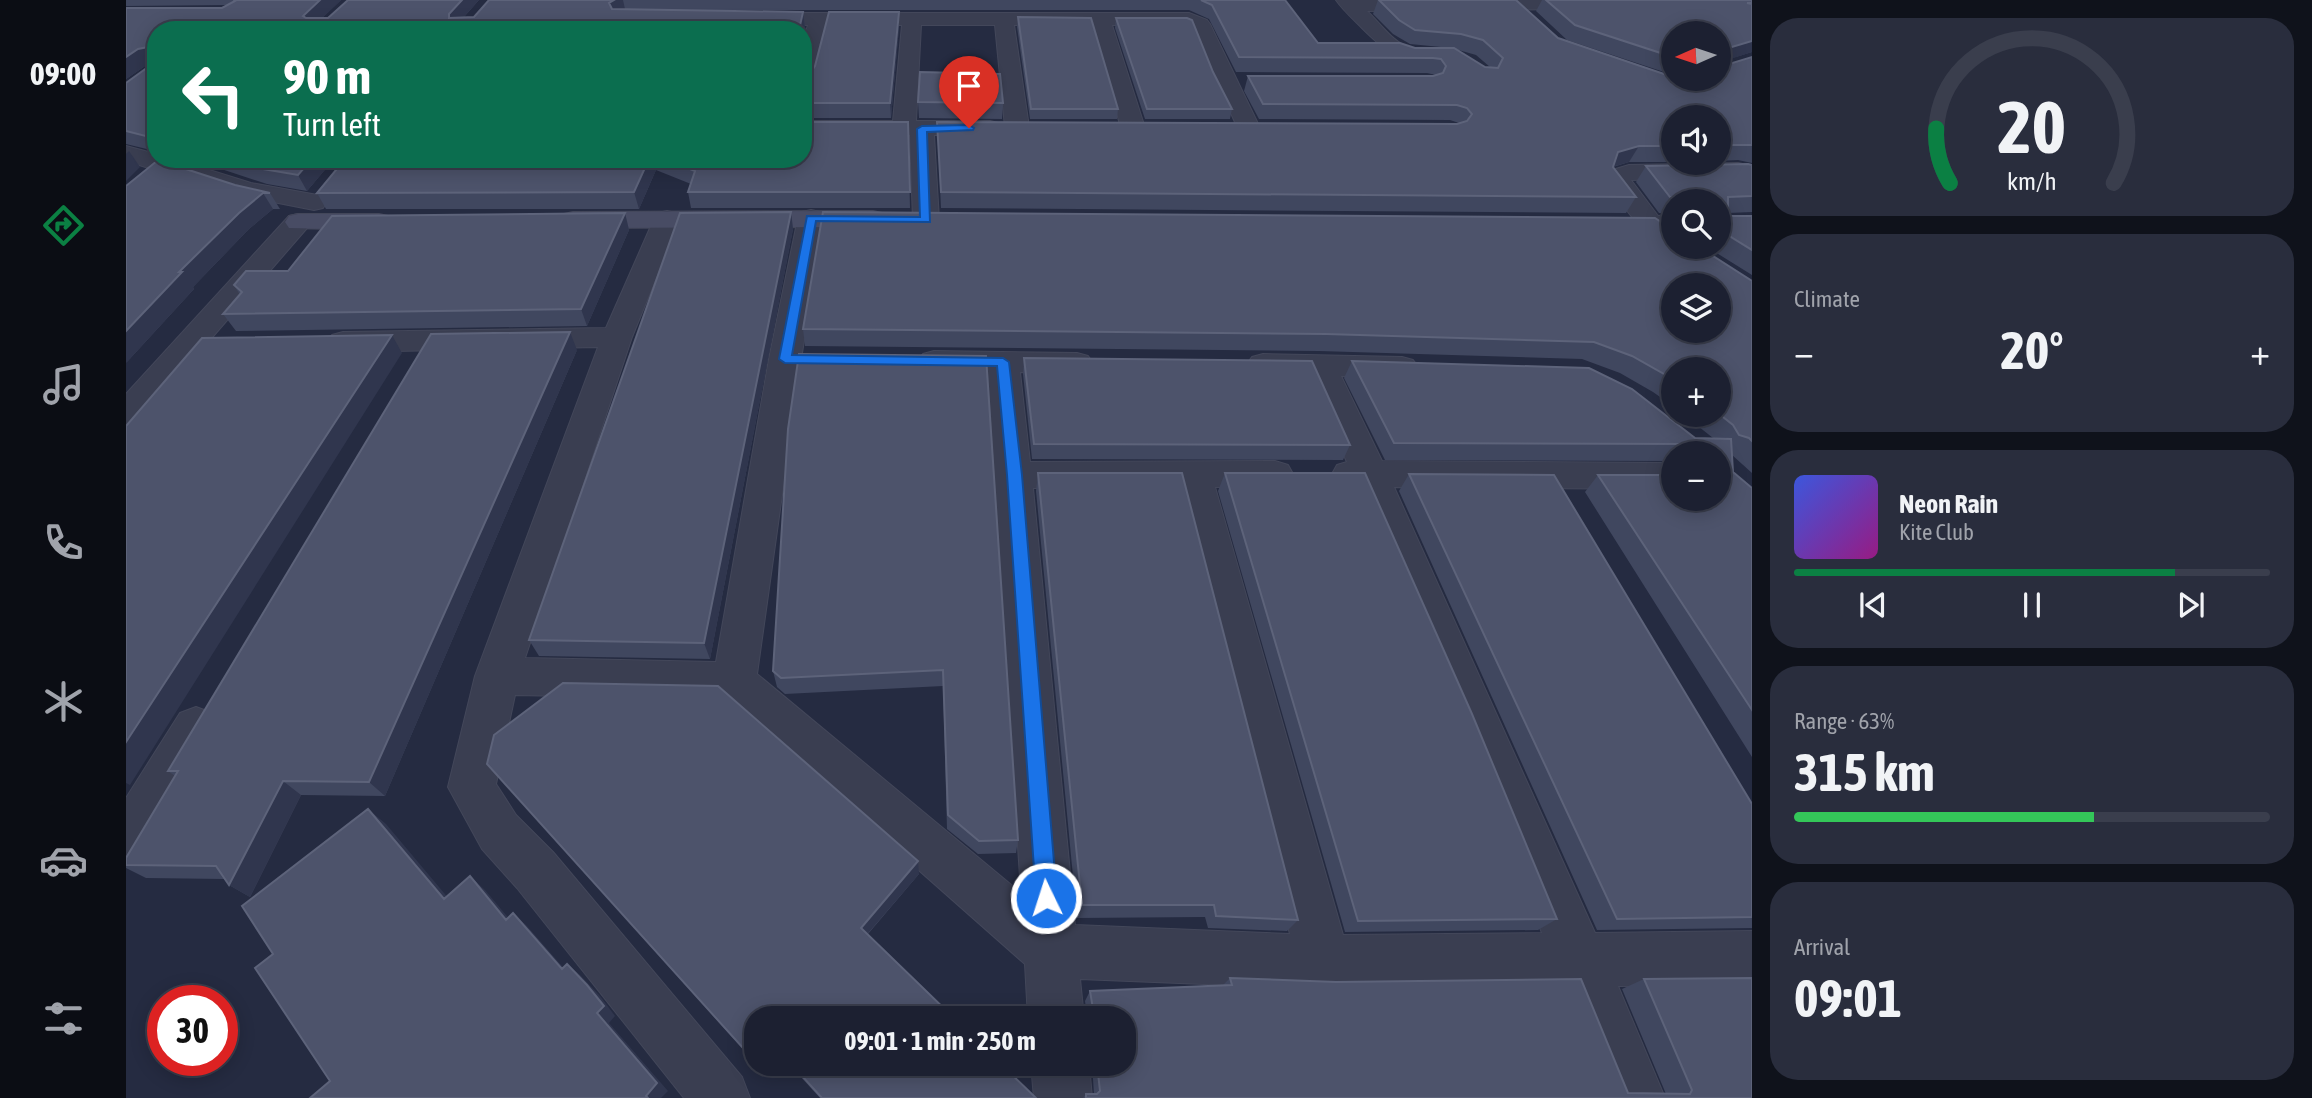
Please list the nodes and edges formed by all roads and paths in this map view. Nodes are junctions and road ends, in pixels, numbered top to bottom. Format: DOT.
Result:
graph roads {
  1 [pos="960,0"];
  2 [pos="1562,0"];
  3 [pos="1348,3"];
  4 [pos="1515,5"];
  5 [pos="726,19"];
  6 [pos="1100,19"];
  7 [pos="818,20"];
  8 [pos="912,20"];
  9 [pos="957,20"];
  10 [pos="1004,20"];
  11 [pos="1533,22"];
  12 [pos="812,44"];
  13 [pos="1459,56"];
  14 [pos="1224,82"];
  15 [pos="1251,82"];
  16 [pos="1017,127"];
  17 [pos="812,128"];
  18 [pos="1043,128"];
  19 [pos="1108,128"];
  20 [pos="1133,128"];
  21 [pos="1159,128"];
  22 [pos="1222,128"];
  23 [pos="1248,128"];
  24 [pos="1275,128"];
  25 [pos="913,129"];
  26 [pos="126,153"];
  27 [pos="147,162"];
  28 [pos="1736,166"];
  29 [pos="164,168"];
  30 [pos="314,203"];
  31 [pos="811,218"];
  32 [pos="667,219"];
  33 [pos="544,220"];
  34 [pos="926,220"];
  35 [pos="954,220"];
  36 [pos="407,221"];
  37 [pos="1623,224"];
  38 [pos="1661,224"];
  39 [pos="1661,228"];
  40 [pos="617,337"];
  41 [pos="428,341"];
  42 [pos="317,342"];
  43 [pos="233,343"];
  44 [pos="191,344"];
  45 [pos="908,361"];
  46 [pos="1003,362"];
  47 [pos="1113,363"];
  48 [pos="1237,364"];
  49 [pos="1319,365"];
  50 [pos="1426,367"];
  51 [pos="407,377"];
  52 [pos="126,415"];
  53 [pos="1193,474"];
  54 [pos="1014,475"];
  55 [pos="1371,475"];
  56 [pos="1554,476"];
  57 [pos="1661,476"];
  58 [pos="1575,511"];
  59 [pos="497,676"];
  60 [pos="734,681"];
  61 [pos="212,699"];
  62 [pos="126,842"];
  63 [pos="1050,951"];
  64 [pos="1579,958"];
  65 [pos="1752,958"];
  66 [pos="1325,962"];
  67 [pos="1055,1006"];
  68 [pos="1061,1076"];
  69 [pos="721,1098"];
  70 [pos="1063,1098"];
  71 [pos="1636,1098"];
  1 -- 9 [label="street"];
  2 -- 4 [label="street"];
  3 -- 4 [label="street"];
  3 -- 13 [label="street"];
  4 -- 11 [label="street"];
  5 -- 7 [label="street"];
  6 -- 10 [label="street"];
  6 -- 14 [label="street"];
  6 -- 20 [label="street"];
  7 -- 8 [label="street"];
  7 -- 12 [label="street"];
  8 -- 9 [label="street"];
  8 -- 25 [label="street"];
  9 -- 10 [label="street"];
  10 -- 16 [label="street"];
  14 -- 15 [label="street"];
  14 -- 23 [label="street"];
  16 -- 18 [label="street"];
  16 -- 25 [label="street"];
  17 -- 25 [label="street"];
  19 -- 20 [label="street"];
  20 -- 21 [label="street"];
  22 -- 23 [label="street"];
  23 -- 24 [label="street"];
  25 -- 34 [label="street"];
  26 -- 27 [label="street"];
  28 -- 38 [label="street"];
  29 -- 30 [label="street"];
  30 -- 36 [label="street"];
  30 -- 44 [label="street"];
  31 -- 32 [label="street"];
  31 -- 34 [label="street"];
  31 -- 60 [label="street"];
  32 -- 33 [label="street"];
  32 -- 40 [label="street"];
  34 -- 35 [label="street"];
  37 -- 39 [label="street"];
  40 -- 41 [label="street"];
  40 -- 59 [label="street"];
  41 -- 42 [label="street"];
  41 -- 51 [label="street"];
  43 -- 44 [label="street"];
  44 -- 52 [label="street"];
  45 -- 46 [label="street"];
  46 -- 47 [label="street"];
  46 -- 54 [label="street"];
  48 -- 49 [label="street"];
  49 -- 50 [label="street"];
  49 -- 55 [label="street"];
  53 -- 54 [label="street"];
  53 -- 55 [label="street"];
  53 -- 66 [label="street"];
  54 -- 63 [label="street"];
  55 -- 56 [label="street"];
  55 -- 64 [label="street"];
  56 -- 57 [label="street"];
  56 -- 58 [label="street"];
  59 -- 60 [label="street"];
  59 -- 69 [label="street"];
  60 -- 63 [label="street"];
  61 -- 62 [label="street"];
  63 -- 66 [label="street"];
  63 -- 67 [label="street"];
  64 -- 65 [label="street"];
  64 -- 66 [label="street"];
  64 -- 71 [label="street"];
  68 -- 70 [label="street"];
}
